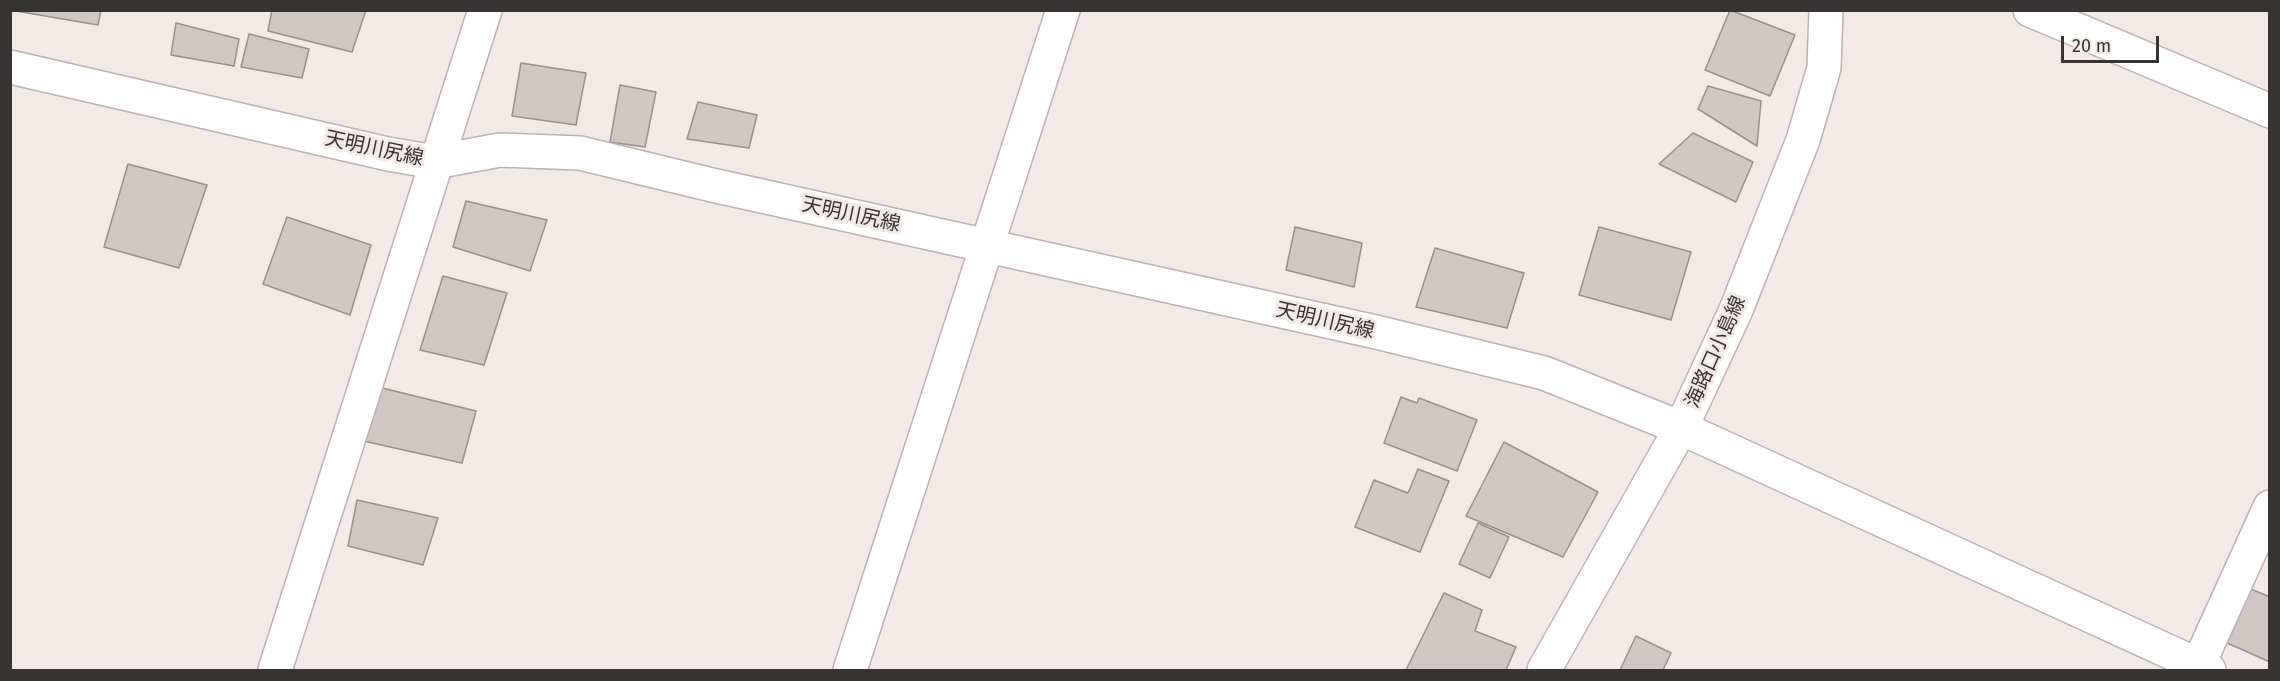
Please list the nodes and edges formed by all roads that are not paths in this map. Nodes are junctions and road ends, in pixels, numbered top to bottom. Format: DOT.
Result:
graph roads {
  1 [pos="484,10"];
  2 [pos="1063,10"];
  3 [pos="1826,10"];
  4 [pos="2031,10"];
  5 [pos="10,67"];
  6 [pos="2270,111"];
  7 [pos="435,162"];
  8 [pos="987,245"];
  9 [pos="1681,428"];
  10 [pos="2270,507"];
  11 [pos="2201,669"];
  12 [pos="275,670"];
  13 [pos="850,670"];
  14 [pos="1544,670"];
  1 -- 7 [label="main road"];
  2 -- 8 [label="main road"];
  3 -- 9 [label="main road, 海路口小島線"];
  4 -- 6 [label="main road"];
  5 -- 7 [label="main road, 天明川尻線"];
  7 -- 8 [label="main road, 天明川尻線"];
  7 -- 12 [label="main road"];
  8 -- 9 [label="main road, 天明川尻線"];
  8 -- 13 [label="main road"];
  9 -- 11 [label="main road, 天明川尻線"];
  9 -- 14 [label="main road, 海路口小島線"];
  10 -- 11 [label="main road"];
}
